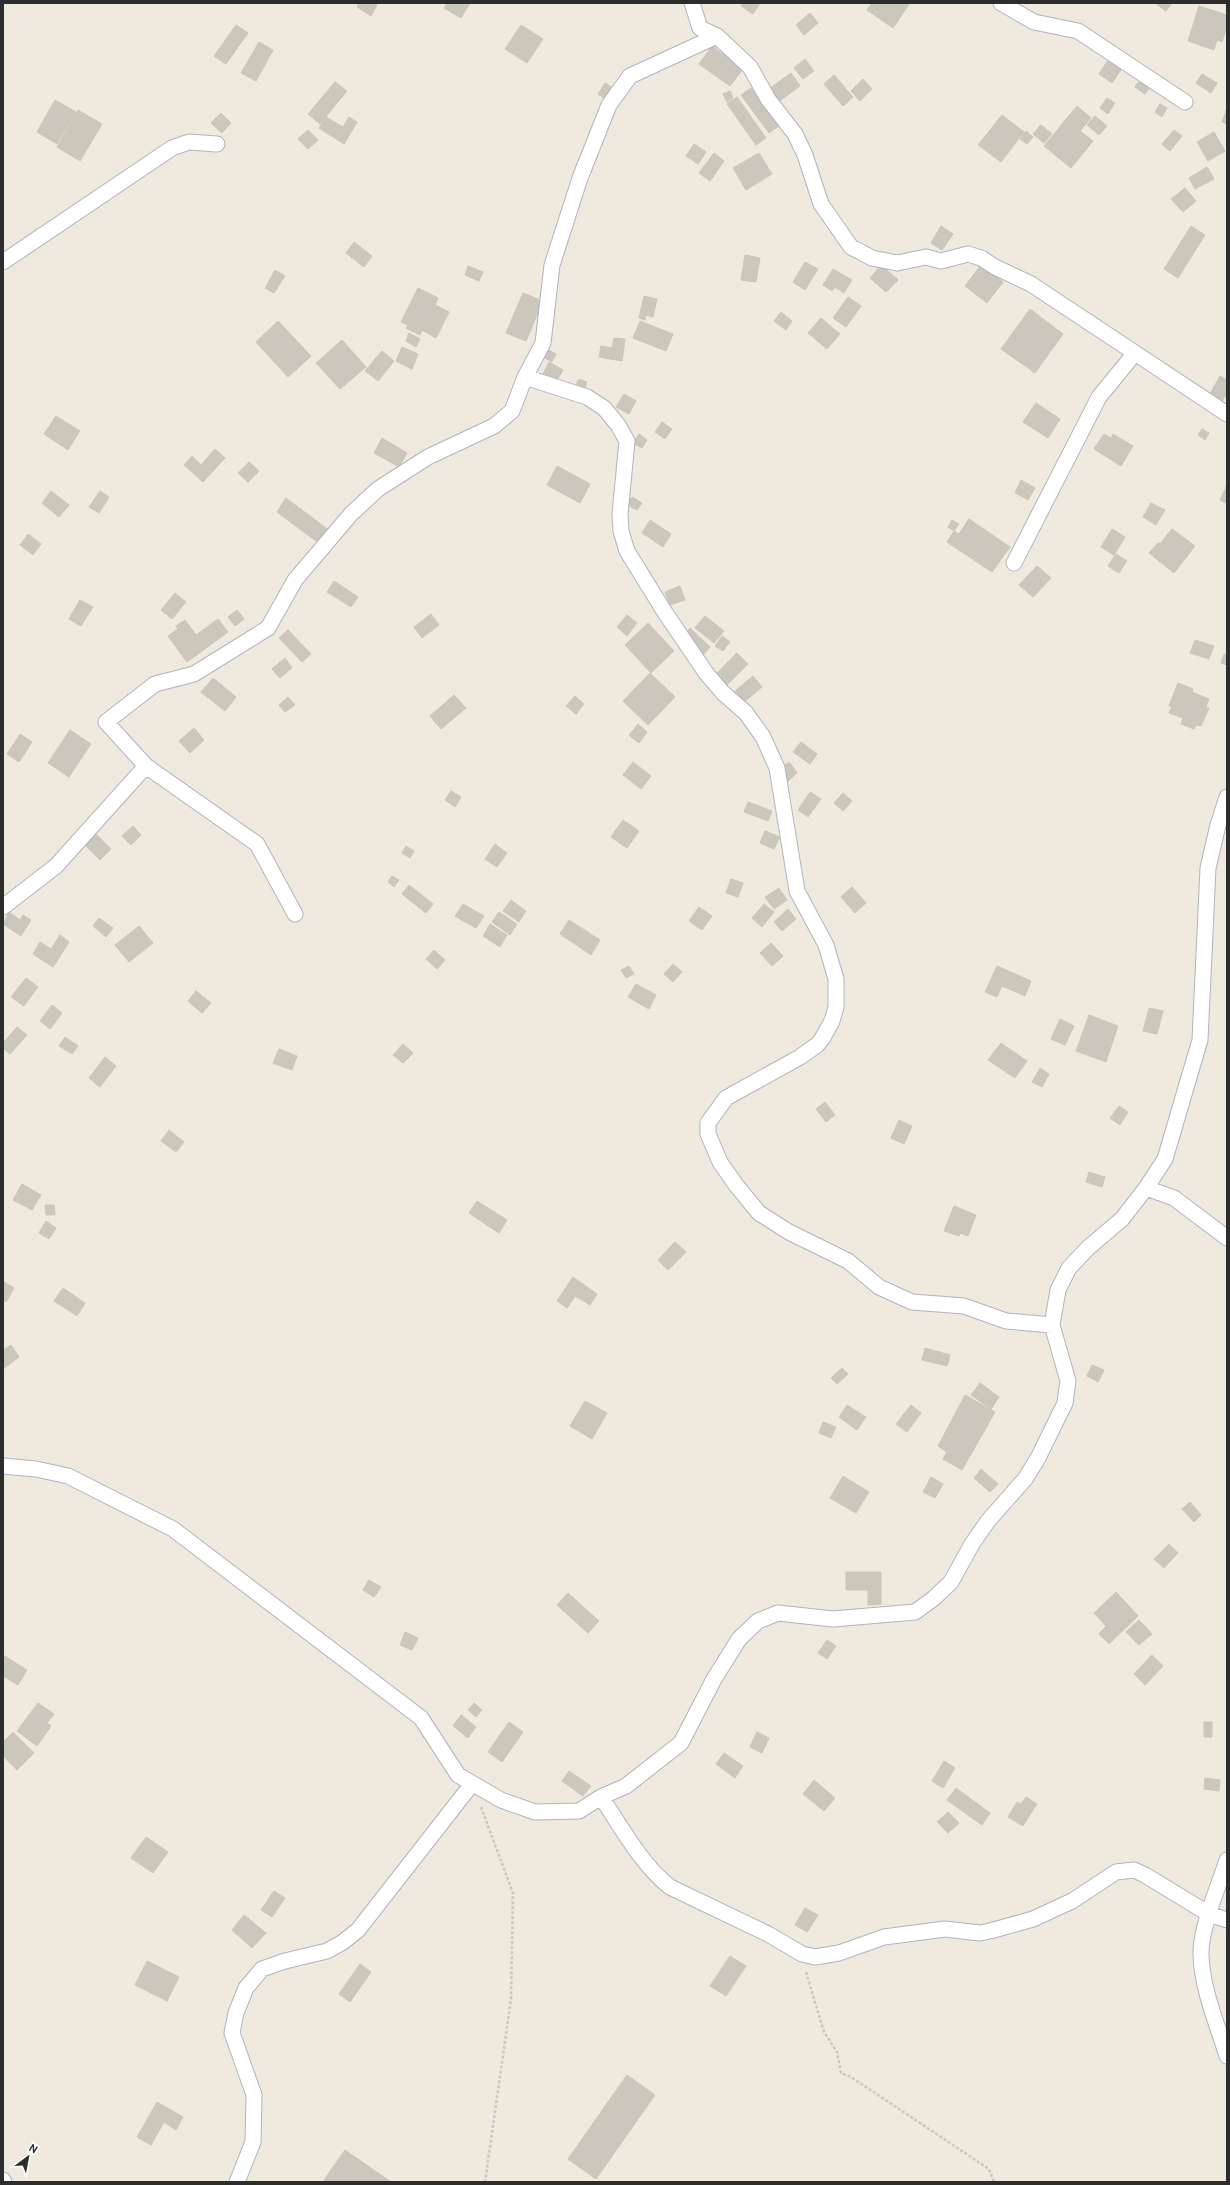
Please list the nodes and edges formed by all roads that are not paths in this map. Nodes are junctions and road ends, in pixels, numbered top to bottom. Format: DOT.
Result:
graph roads {
  1 [pos="692,3"];
  2 [pos="1001,3"];
  3 [pos="717,36"];
  4 [pos="1185,102"];
  5 [pos="217,144"];
  6 [pos="3,262"];
  7 [pos="1135,353"];
  8 [pos="525,377"];
  9 [pos="1227,414"];
  10 [pos="1014,563"];
  11 [pos="146,766"];
  12 [pos="1227,797"];
  13 [pos="3,907"];
  14 [pos="295,914"];
  15 [pos="1146,1188"];
  16 [pos="1227,1238"];
  17 [pos="1052,1325"];
  18 [pos="3,1466"];
  19 [pos="472,1784"];
  20 [pos="601,1798"];
  21 [pos="1227,1860"];
  22 [pos="1209,1914"];
  23 [pos="1227,1920"];
  24 [pos="1227,2056"];
  25 [pos="237,2182"];
  1 -- 3 [label="street"];
  2 -- 4 [label="street"];
  3 -- 7 [label="street"];
  3 -- 8 [label="street"];
  5 -- 6 [label="street"];
  7 -- 9 [label="street"];
  7 -- 10 [label="street"];
  8 -- 11 [label="street"];
  8 -- 17 [label="street"];
  11 -- 13 [label="street"];
  11 -- 14 [label="street"];
  12 -- 15 [label="street"];
  15 -- 16 [label="street"];
  15 -- 17 [label="street"];
  17 -- 20 [label="street"];
  18 -- 19 [label="street"];
  19 -- 20 [label="street"];
  19 -- 25 [label="street"];
  20 -- 22 [label="street"];
  21 -- 22 [label="street"];
  22 -- 23 [label="street"];
  22 -- 24 [label="street"];
}
